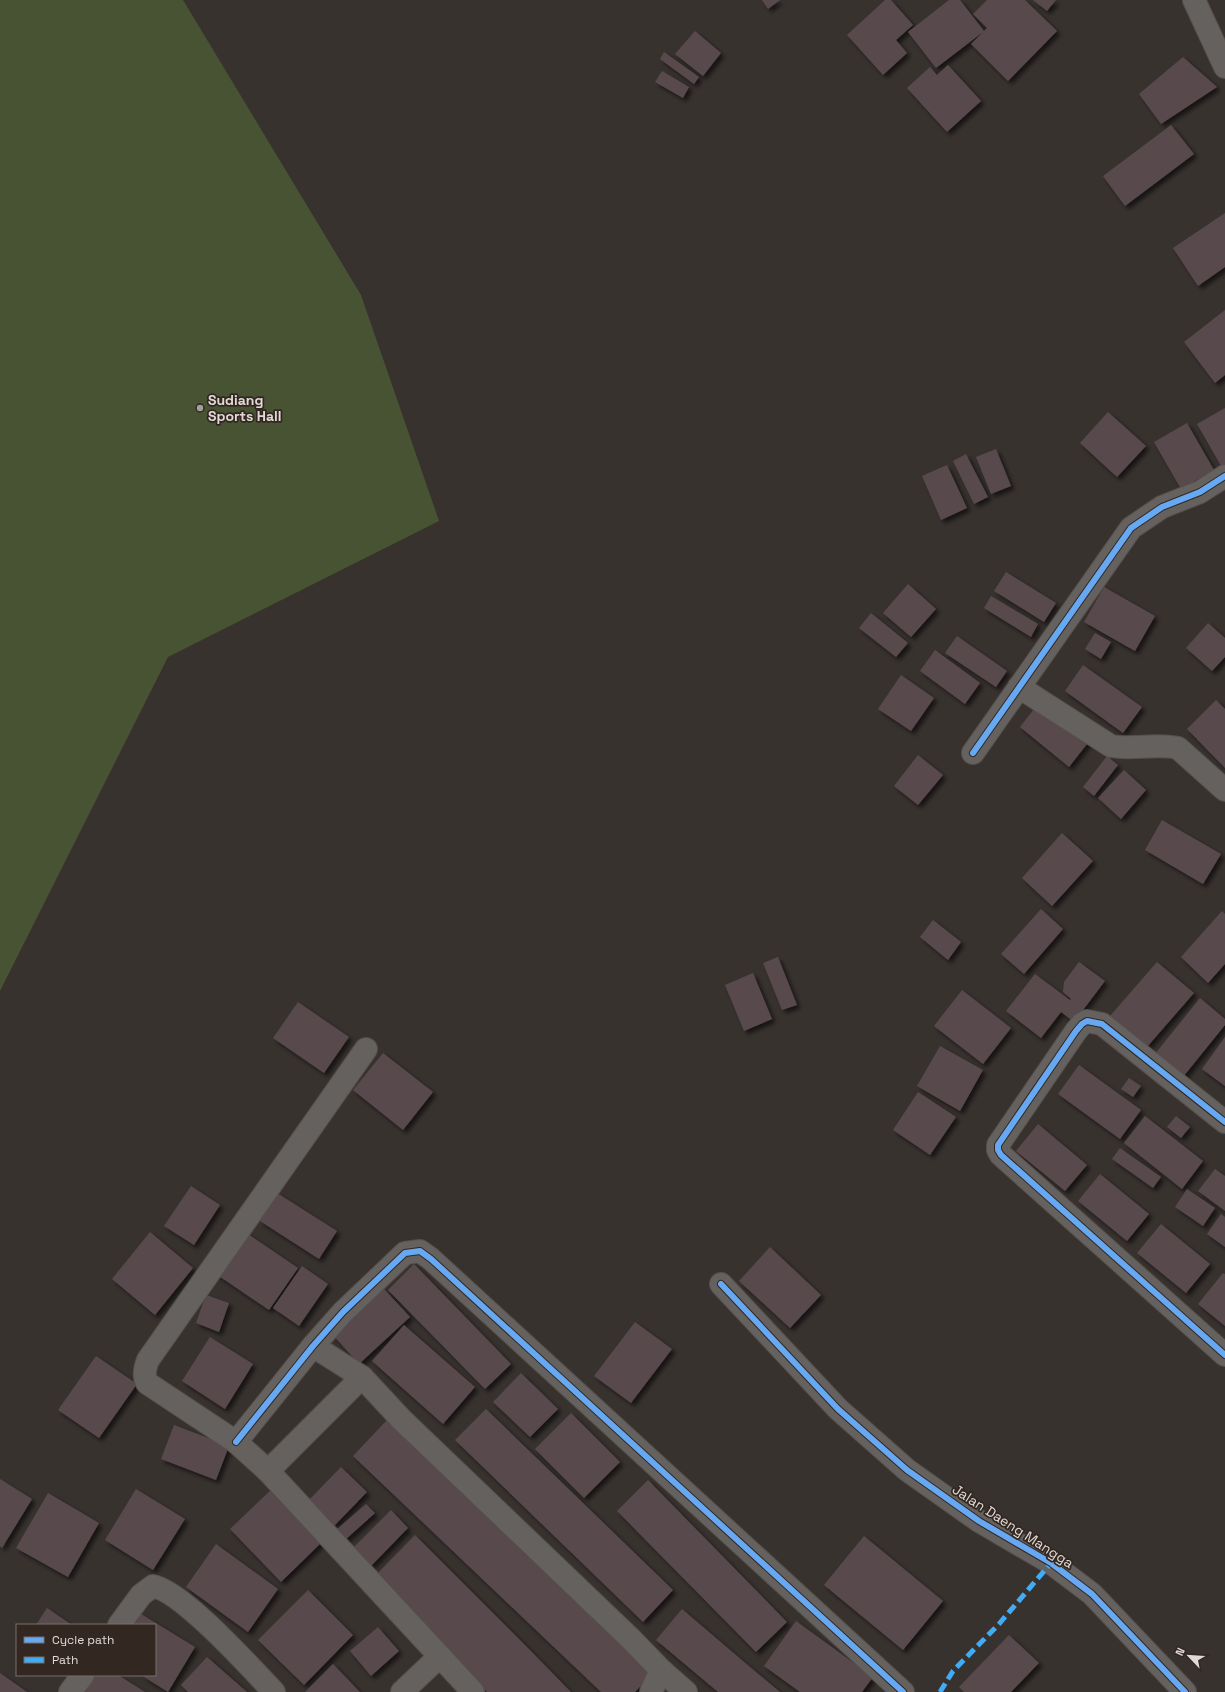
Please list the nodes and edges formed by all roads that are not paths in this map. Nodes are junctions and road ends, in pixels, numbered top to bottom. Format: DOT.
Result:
graph roads {
  1 [pos="1194,0"];
  2 [pos="1225,67"];
  3 [pos="1225,476"];
  4 [pos="1019,687"];
  5 [pos="973,753"];
  6 [pos="1225,790"];
  7 [pos="366,1049"];
  8 [pos="1225,1122"];
  9 [pos="721,1284"];
  10 [pos="313,1346"];
  11 [pos="1225,1355"];
  12 [pos="362,1377"];
  13 [pos="236,1442"];
  14 [pos="268,1471"];
  15 [pos="121,1624"];
  16 [pos="440,1656"];
  17 [pos="660,1670"];
  18 [pos="82,1676"];
  19 [pos="70,1692"];
  20 [pos="274,1692"];
  21 [pos="402,1692"];
  22 [pos="473,1692"];
  23 [pos="651,1692"];
  24 [pos="686,1692"];
  25 [pos="904,1692"];
  26 [pos="1185,1692"];
  1 -- 2 [label="street"];
  3 -- 4 [label="street"];
  4 -- 5 [label="street"];
  4 -- 6 [label="street"];
  7 -- 13 [label="street"];
  8 -- 11 [label="street"];
  9 -- 26 [label="street, Jalan Daeng Mangga"];
  10 -- 12 [label="street"];
  10 -- 13 [label="street"];
  10 -- 25 [label="street"];
  12 -- 14 [label="street"];
  12 -- 17 [label="street"];
  13 -- 14 [label="street"];
  14 -- 16 [label="street"];
  15 -- 20 [label="street"];
  16 -- 21 [label="street"];
  16 -- 22 [label="street"];
  17 -- 23 [label="street"];
  17 -- 24 [label="street"];
  18 -- 19 [label="street"];
}
